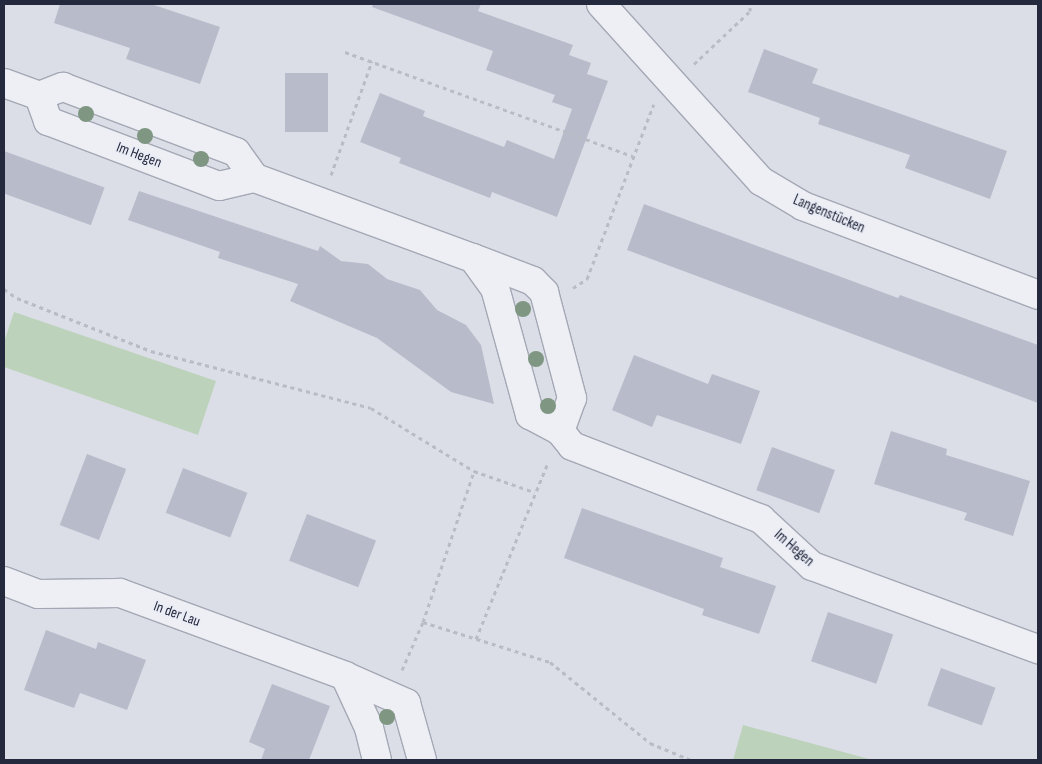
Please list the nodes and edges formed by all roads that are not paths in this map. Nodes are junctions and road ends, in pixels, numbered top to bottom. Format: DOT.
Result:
graph roads {
  1 [pos="601,4"];
  2 [pos="4,83"];
  3 [pos="39,96"];
  4 [pos="255,178"];
  5 [pos="473,258"];
  6 [pos="1038,296"];
  7 [pos="560,431"];
  8 [pos="4,581"];
  9 [pos="1038,649"];
  10 [pos="345,676"];
  11 [pos="377,760"];
  12 [pos="422,760"];
  1 -- 6 [label="street, Langenstücken"];
  2 -- 3 [label="street"];
  3 -- 4 [label="street"];
  3 -- 4 [label="street, Im Hegen"];
  4 -- 5 [label="street"];
  5 -- 7 [label="street, Im Hegen"];
  5 -- 7 [label="street"];
  7 -- 9 [label="street, Im Hegen"];
  8 -- 10 [label="street, In der Lau"];
  10 -- 11 [label="street"];
  10 -- 12 [label="street, In der Lau"];
}
